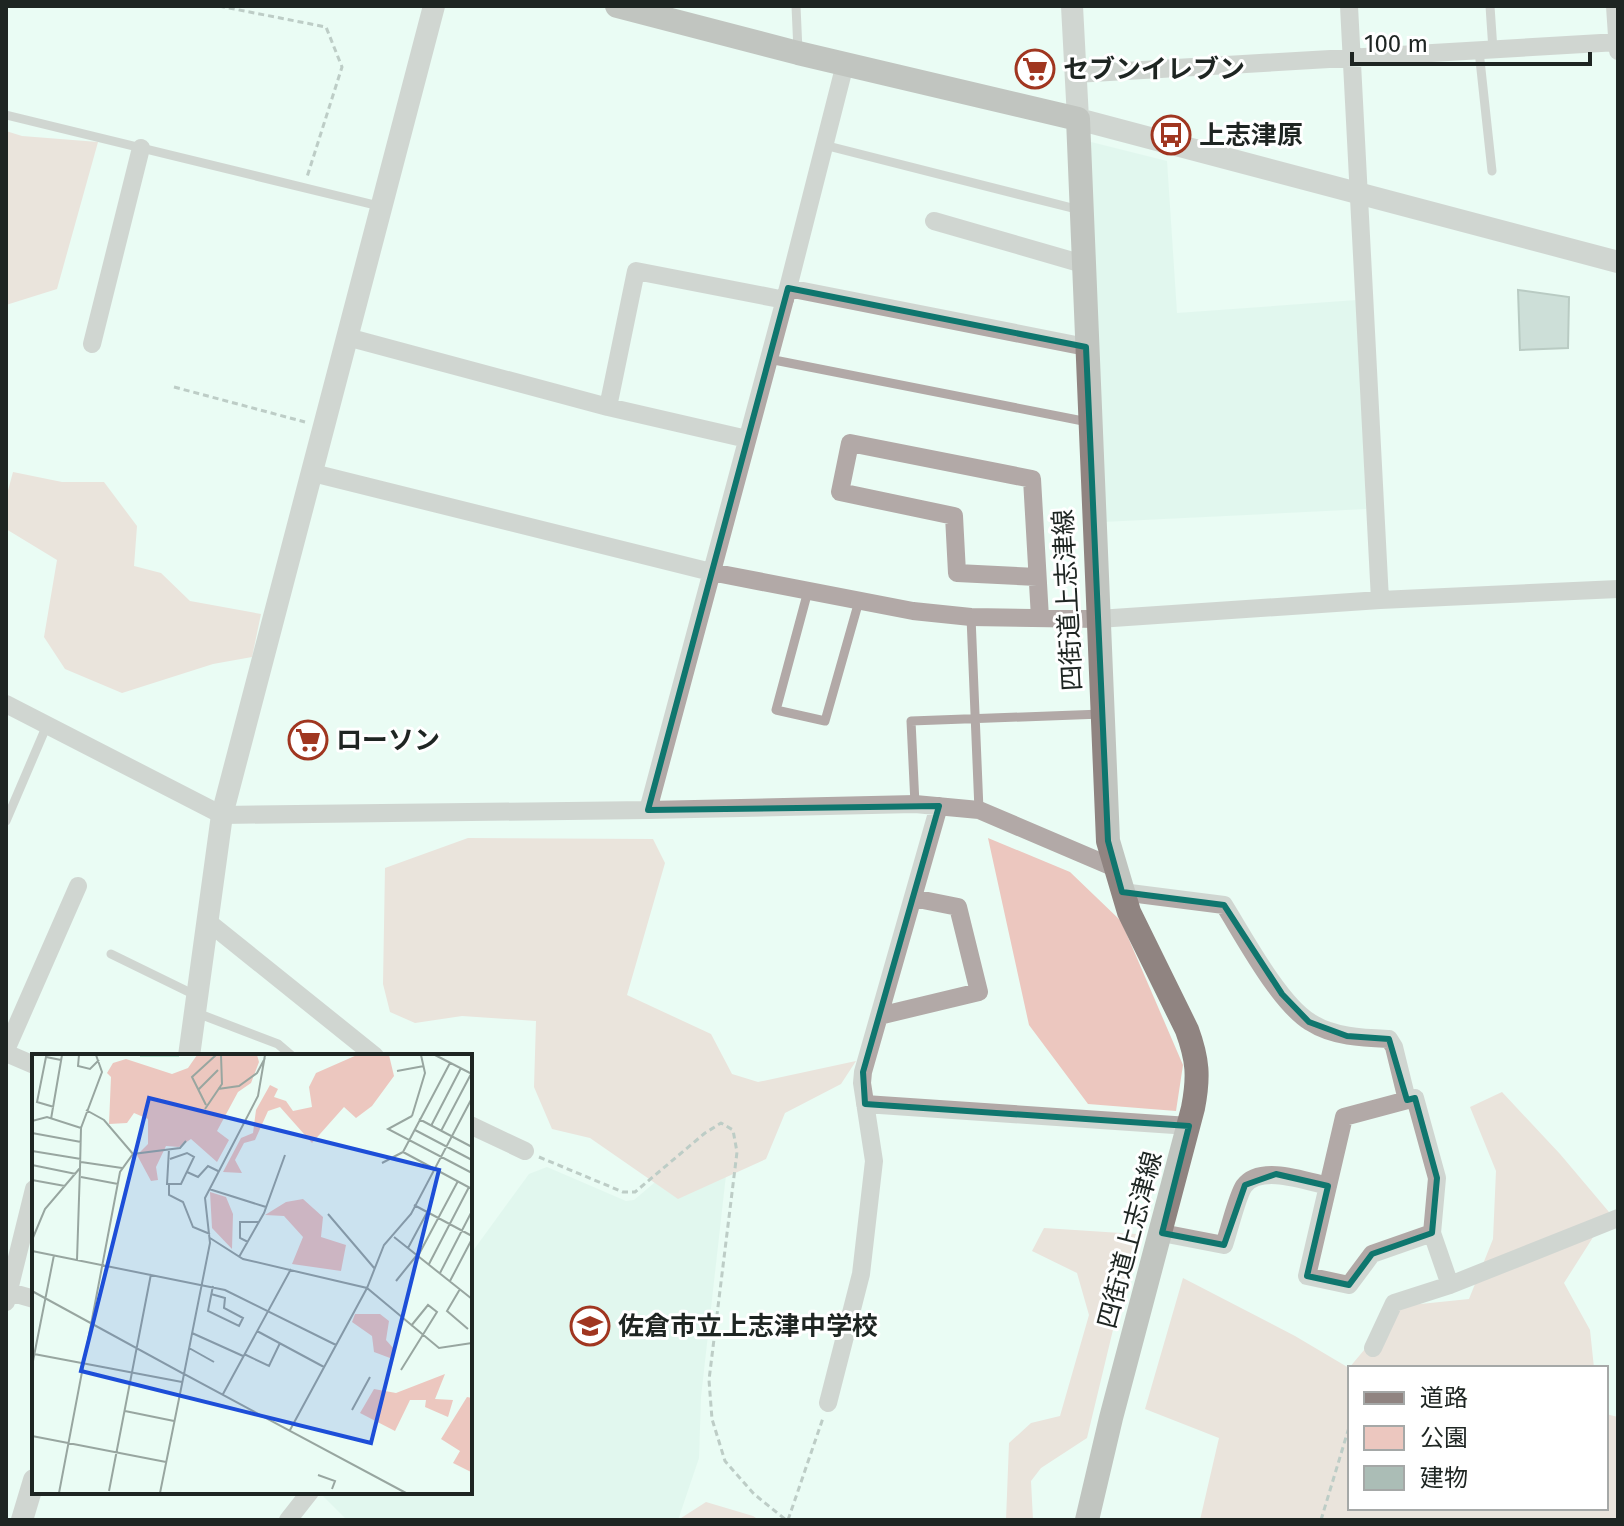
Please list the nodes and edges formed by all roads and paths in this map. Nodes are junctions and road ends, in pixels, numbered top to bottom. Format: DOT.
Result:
graph roads {
  1 [pos="219,6"];
  2 [pos="434,6"];
  3 [pos="617,6"];
  4 [pos="796,6"];
  5 [pos="1072,6"];
  6 [pos="1349,6"];
  7 [pos="1490,6"];
  8 [pos="1615,6"];
  9 [pos="1618,42"];
  10 [pos="1486,50"];
  11 [pos="798,53"];
  12 [pos="1618,53"];
  13 [pos="1352,58"];
  14 [pos="845,64"];
  15 [pos="1075,74"];
  16 [pos="6,115"];
  17 [pos="1078,119"];
  18 [pos="824,145"];
  19 [pos="141,148"];
  20 [pos="1492,171"];
  21 [pos="304,188"];
  22 [pos="1359,194"];
  23 [pos="379,206"];
  24 [pos="1080,210"];
  25 [pos="934,221"];
  26 [pos="1618,262"];
  27 [pos="1083,264"];
  28 [pos="786,294"];
  29 [pos="347,337"];
  30 [pos="92,344"];
  31 [pos="1086,347"];
  32 [pos="769,359"];
  33 [pos="174,387"];
  34 [pos="608,407"];
  35 [pos="1088,422"];
  36 [pos="324,427"];
  37 [pos="747,439"];
  38 [pos="313,473"];
  39 [pos="711,572"];
  40 [pos="1037,577"];
  41 [pos="1618,589"];
  42 [pos="808,591"];
  43 [pos="1380,600"];
  44 [pos="859,601"];
  45 [pos="971,617"];
  46 [pos="1040,618"];
  47 [pos="1098,619"];
  48 [pos="6,704"];
  49 [pos="1102,714"];
  50 [pos="976,717"];
  51 [pos="48,725"];
  52 [pos="915,804"];
  53 [pos="939,806"];
  54 [pos="648,810"];
  55 [pos="979,810"];
  56 [pos="222,815"];
  57 [pos="6,821"];
  58 [pos="1115,868"];
  59 [pos="78,886"];
  60 [pos="1122,892"];
  61 [pos="913,898"];
  62 [pos="207,921"];
  63 [pos="111,954"];
  64 [pos="196,1004"];
  65 [pos="879,1016"];
  66 [pos="6,1051"];
  67 [pos="189,1054"];
  68 [pos="290,1054"];
  69 [pos="373,1054"];
  70 [pos="32,1064"];
  71 [pos="1407,1100"];
  72 [pos="865,1104"];
  73 [pos="472,1126"];
  74 [pos="1189,1126"];
  75 [pos="525,1151"];
  76 [pos="1328,1186"];
  77 [pos="32,1197"];
  78 [pos="1618,1218"];
  79 [pos="1162,1233"];
  80 [pos="1432,1233"];
  81 [pos="1450,1285"];
  82 [pos="7,1295"];
  83 [pos="32,1299"];
  84 [pos="1373,1348"];
  85 [pos="828,1403"];
  86 [pos="1348,1431"];
  87 [pos="32,1487"];
  88 [pos="308,1494"];
  89 [pos="22,1520"];
  90 [pos="288,1520"];
  91 [pos="787,1520"];
  92 [pos="1087,1520"];
  93 [pos="1321,1520"];
  1 -- 21 [label="path"];
  2 -- 23 [label="street"];
  3 -- 11 [label="main road"];
  4 -- 11 [label="lane"];
  5 -- 15 [label="street"];
  6 -- 13 [label="street"];
  7 -- 10 [label="lane"];
  8 -- 9 [label="street"];
  9 -- 10 [label="street"];
  9 -- 12 [label="street"];
  10 -- 13 [label="street"];
  10 -- 20 [label="lane"];
  11 -- 14 [label="main road"];
  13 -- 15 [label="street"];
  13 -- 22 [label="street"];
  14 -- 17 [label="main road"];
  14 -- 18 [label="street"];
  15 -- 17 [label="street"];
  16 -- 19 [label="lane"];
  17 -- 22 [label="street"];
  17 -- 24 [label="main road, 四街道上志津線"];
  18 -- 24 [label="lane"];
  18 -- 28 [label="street"];
  19 -- 21 [label="lane"];
  19 -- 30 [label="street"];
  21 -- 23 [label="lane"];
  22 -- 26 [label="street"];
  22 -- 43 [label="street"];
  23 -- 29 [label="street"];
  24 -- 27 [label="main road, 四街道上志津線"];
  25 -- 27 [label="street"];
  27 -- 31 [label="main road, 四街道上志津線"];
  28 -- 31 [label="street"];
  28 -- 32 [label="street"];
  28 -- 34 [label="street"];
  29 -- 34 [label="street"];
  29 -- 36 [label="street"];
  31 -- 35 [label="main road, 四街道上志津線"];
  32 -- 35 [label="lane"];
  32 -- 37 [label="street"];
  33 -- 36 [label="path"];
  34 -- 37 [label="street"];
  35 -- 47 [label="main road, 四街道上志津線"];
  36 -- 38 [label="street"];
  37 -- 39 [label="street"];
  38 -- 39 [label="street"];
  38 -- 56 [label="street"];
  39 -- 42 [label="street"];
  39 -- 54 [label="street"];
  40 -- 40 [label="street"];
  40 -- 46 [label="street"];
  41 -- 43 [label="street"];
  42 -- 44 [label="street"];
  42 -- 44 [label="lane"];
  43 -- 47 [label="street"];
  44 -- 45 [label="street"];
  45 -- 46 [label="street"];
  45 -- 50 [label="lane"];
  46 -- 47 [label="street"];
  47 -- 49 [label="main road, 四街道上志津線"];
  48 -- 51 [label="street"];
  49 -- 50 [label="lane"];
  49 -- 58 [label="main road, 四街道上志津線"];
  50 -- 52 [label="lane"];
  50 -- 55 [label="lane"];
  51 -- 56 [label="street"];
  51 -- 57 [label="lane"];
  52 -- 53 [label="street"];
  52 -- 54 [label="street"];
  53 -- 55 [label="street"];
  53 -- 61 [label="street"];
  54 -- 56 [label="street"];
  55 -- 58 [label="street"];
  56 -- 62 [label="street"];
  58 -- 60 [label="main road, 四街道上志津線"];
  59 -- 66 [label="street"];
  60 -- 71 [label="street"];
  60 -- 74 [label="main road, 四街道上志津線"];
  61 -- 65 [label="street"];
  61 -- 65 [label="street"];
  62 -- 64 [label="street"];
  62 -- 69 [label="street"];
  63 -- 64 [label="lane"];
  64 -- 67 [label="street"];
  64 -- 68 [label="lane"];
  65 -- 72 [label="street"];
  66 -- 70 [label="street"];
  71 -- 76 [label="street"];
  71 -- 80 [label="street"];
  72 -- 74 [label="street"];
  72 -- 85 [label="street"];
  73 -- 75 [label="street"];
  74 -- 79 [label="main road, 四街道上志津線"];
  75 -- 91 [label="path"];
  76 -- 79 [label="street"];
  76 -- 80 [label="street"];
  77 -- 82 [label="street"];
  78 -- 81 [label="street"];
  79 -- 92 [label="main road, 四街道上志津線"];
  80 -- 81 [label="street"];
  81 -- 84 [label="street"];
  82 -- 83 [label="street"];
  85 -- 91 [label="path"];
  86 -- 93 [label="path"];
  87 -- 89 [label="street"];
  88 -- 90 [label="street"];
}
